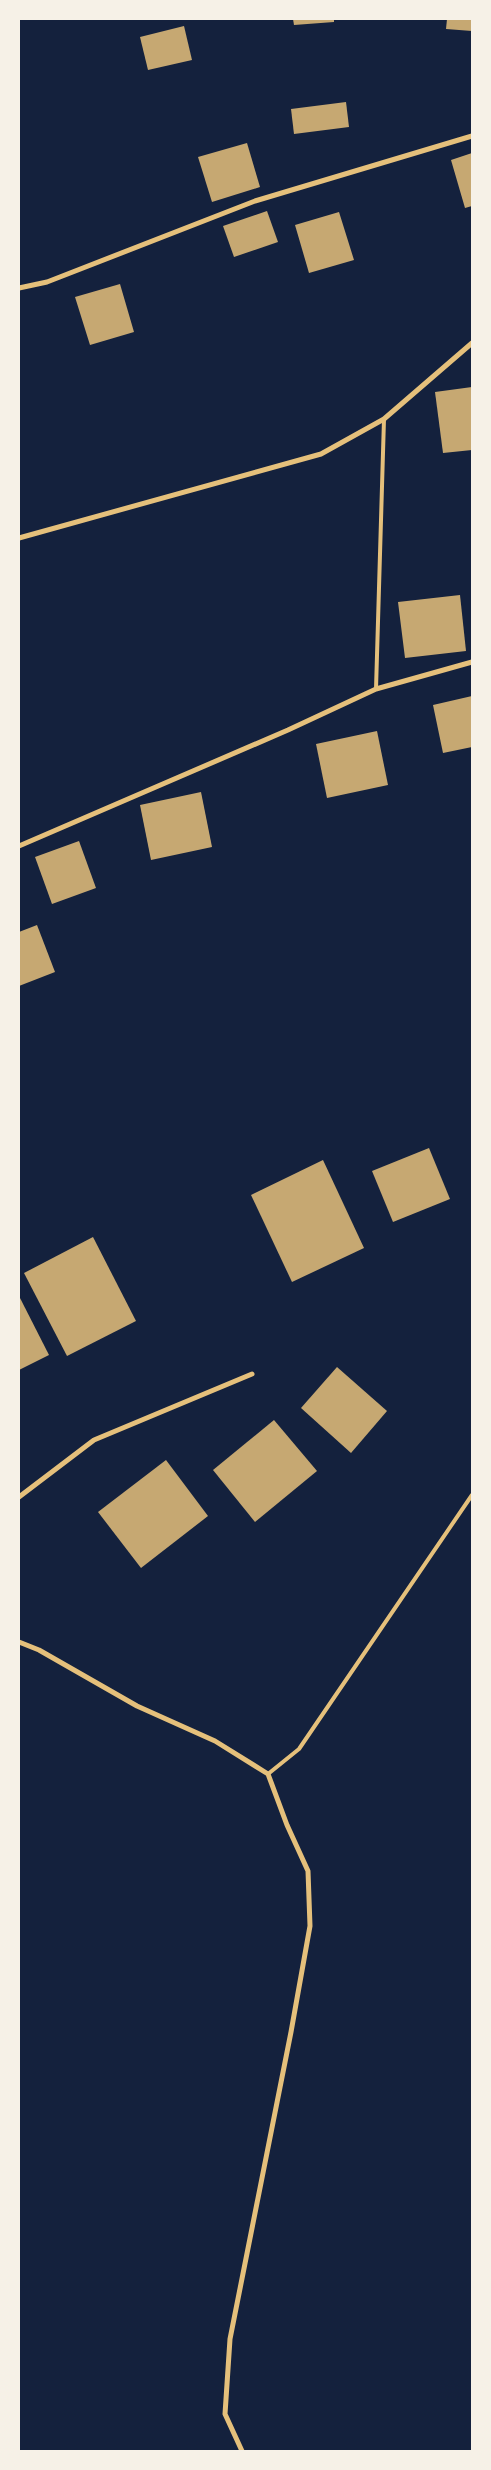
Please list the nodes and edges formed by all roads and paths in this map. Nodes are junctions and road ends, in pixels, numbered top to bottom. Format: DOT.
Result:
graph roads {
  1 [pos="472,136"];
  2 [pos="19,288"];
  3 [pos="472,343"];
  4 [pos="384,419"];
  5 [pos="19,538"];
  6 [pos="472,662"];
  7 [pos="376,689"];
  8 [pos="19,846"];
  9 [pos="252,1374"];
  10 [pos="472,1495"];
  11 [pos="19,1497"];
  12 [pos="19,1642"];
  13 [pos="268,1774"];
  14 [pos="242,2451"];
  1 -- 2 [label="street"];
  3 -- 4 [label="street"];
  4 -- 5 [label="street"];
  4 -- 7 [label="lane"];
  6 -- 7 [label="street"];
  7 -- 8 [label="street"];
  9 -- 11 [label="street"];
  10 -- 13 [label="lane"];
  12 -- 13 [label="street"];
  13 -- 14 [label="street"];
}
